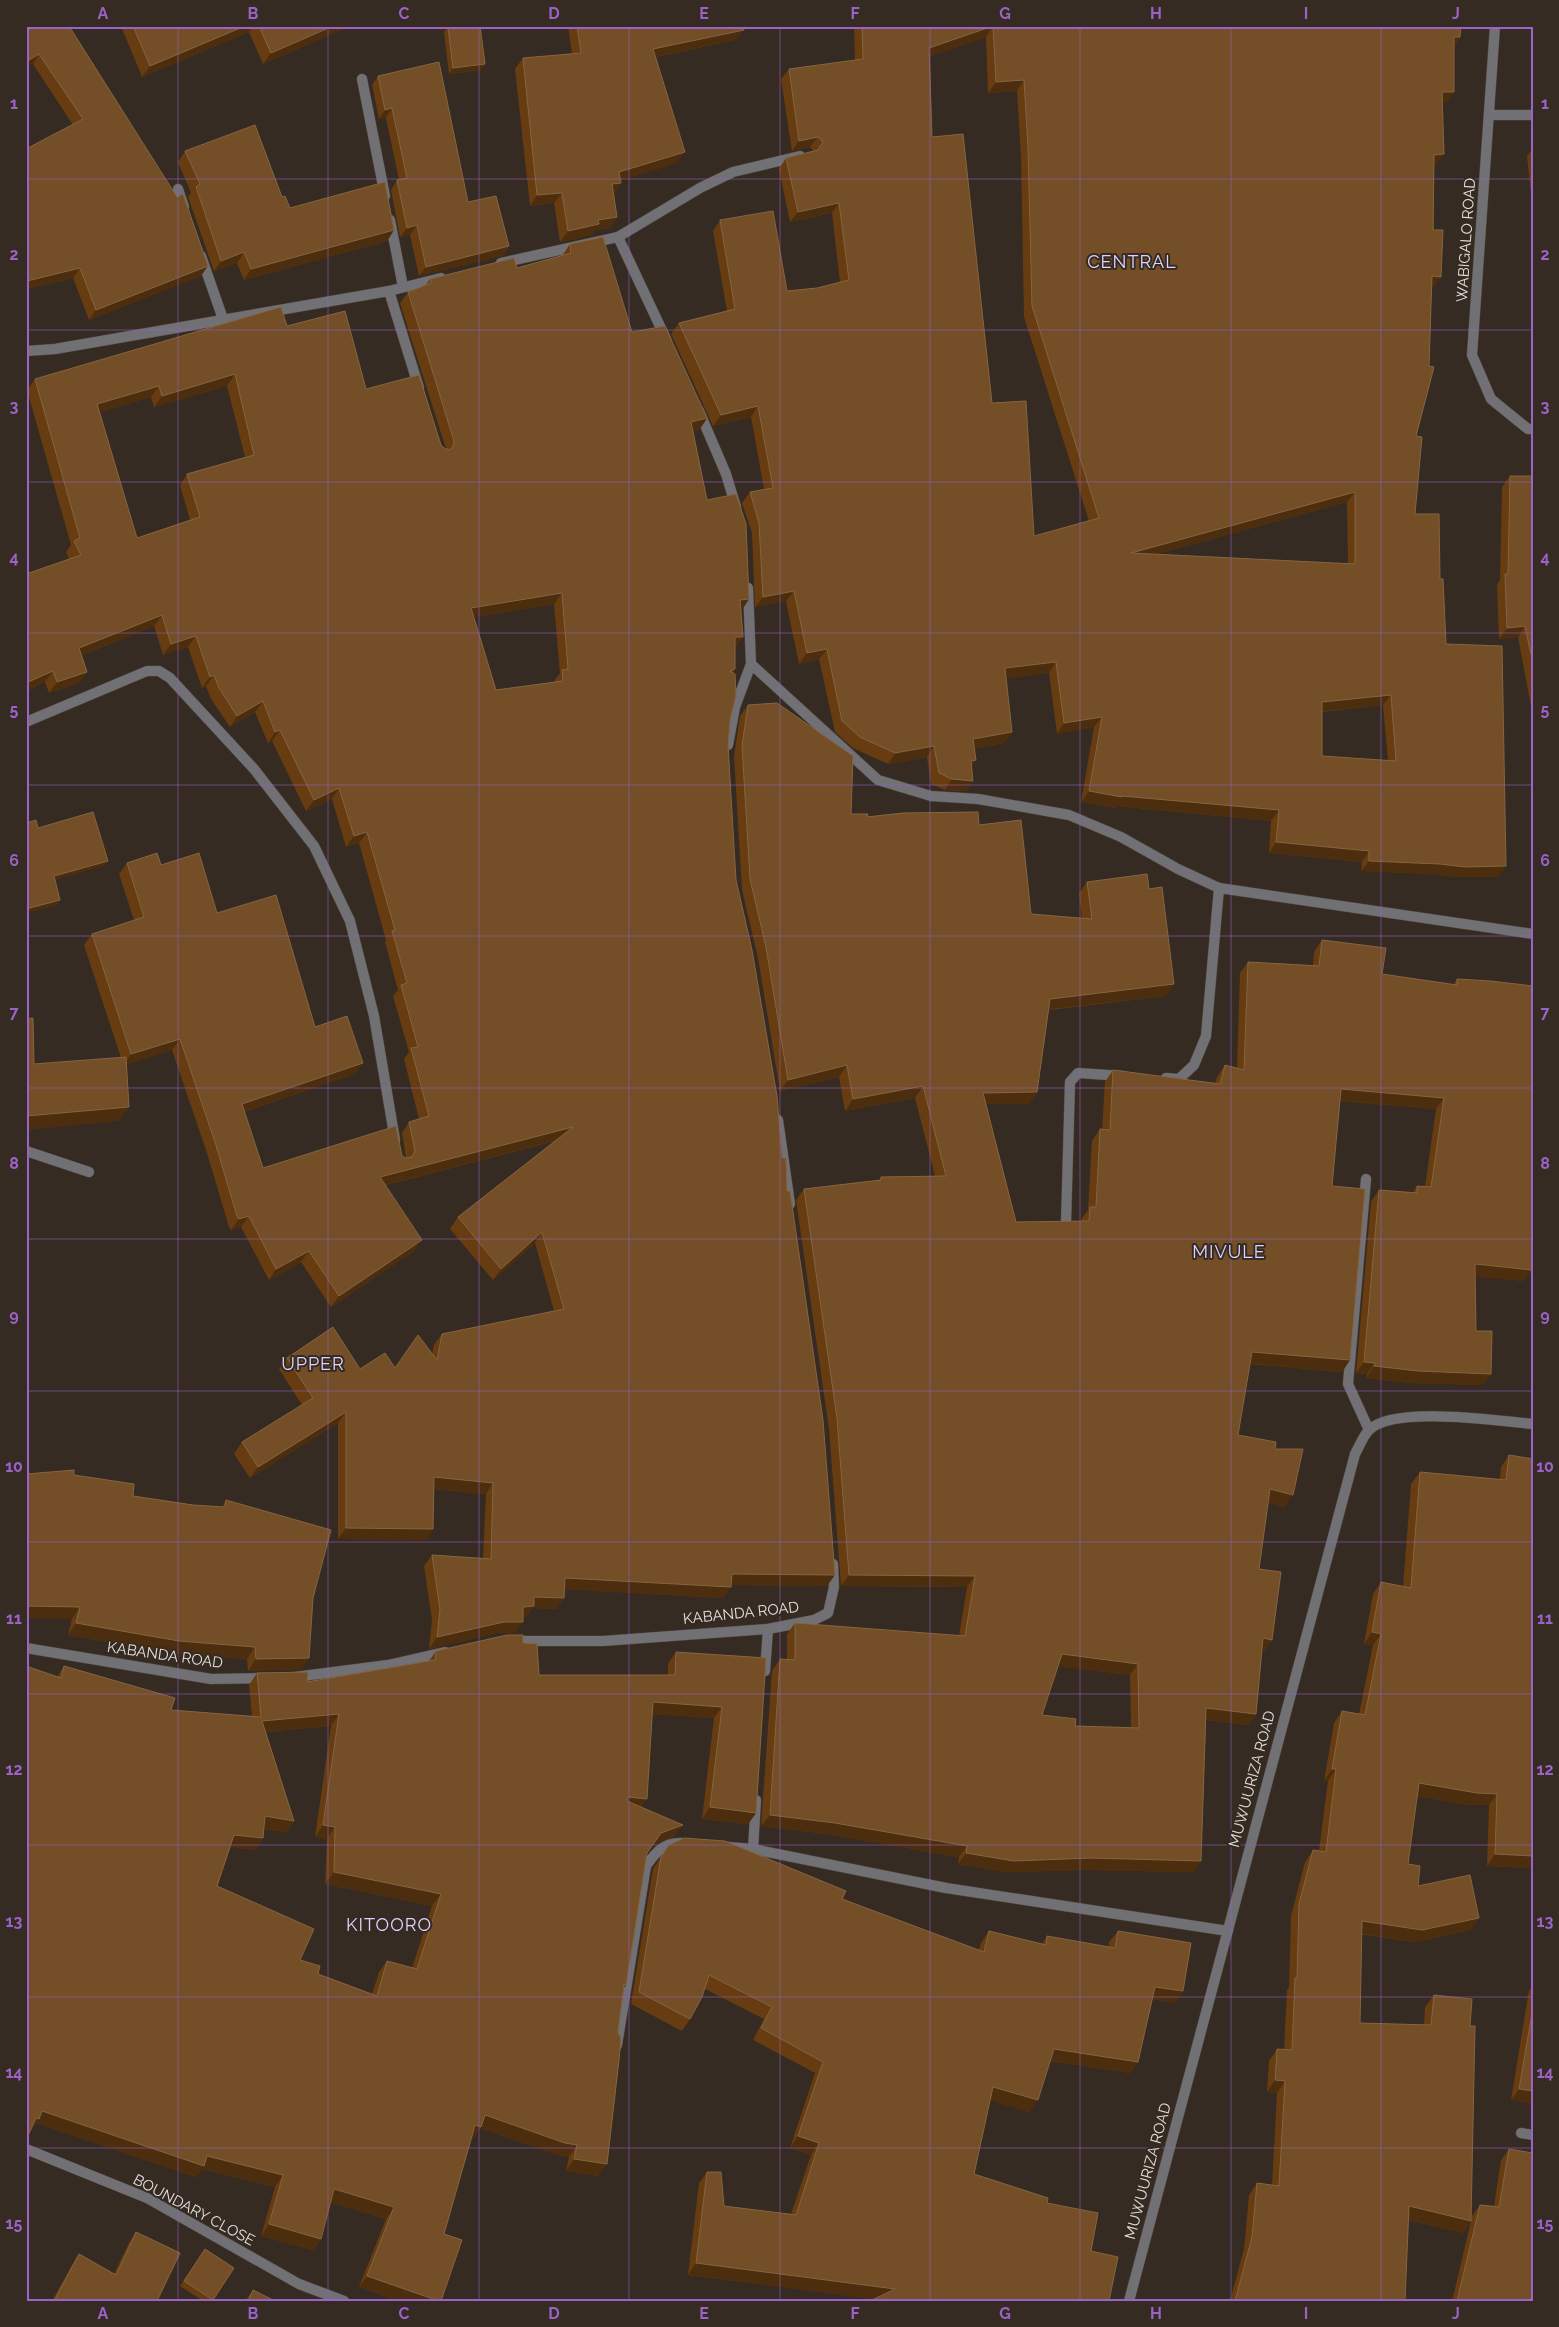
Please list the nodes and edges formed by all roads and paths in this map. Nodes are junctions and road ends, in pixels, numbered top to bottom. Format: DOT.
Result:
graph roads {
  1 [pos="1495,26"];
  2 [pos="362,79"];
  3 [pos="1491,114"];
  4 [pos="1533,114"];
  5 [pos="809,154"];
  6 [pos="178,188"];
  7 [pos="188,216"];
  8 [pos="618,236"];
  9 [pos="197,244"];
  10 [pos="489,266"];
  11 [pos="451,276"];
  12 [pos="403,287"];
  13 [pos="389,292"];
  14 [pos="223,319"];
  15 [pos="670,347"];
  16 [pos="26,352"];
  17 [pos="423,400"];
  18 [pos="697,405"];
  19 [pos="1533,430"];
  20 [pos="740,517"];
  21 [pos="747,574"];
  22 [pos="751,664"];
  23 [pos="26,722"];
  24 [pos="727,756"];
  25 [pos="1220,888"];
  26 [pos="1533,934"];
  27 [pos="1132,1076"];
  28 [pos="1150,1078"];
  29 [pos="776,1106"];
  30 [pos="26,1151"];
  31 [pos="398,1153"];
  32 [pos="89,1172"];
  33 [pos="1366,1179"];
  34 [pos="792,1214"];
  35 [pos="1066,1223"];
  36 [pos="1533,1424"];
  37 [pos="1369,1430"];
  38 [pos="832,1558"];
  39 [pos="768,1628"];
  40 [pos="498,1640"];
  41 [pos="26,1648"];
  42 [pos="456,1650"];
  43 [pos="764,1686"];
  44 [pos="757,1792"];
  45 [pos="695,1844"];
  46 [pos="714,1846"];
  47 [pos="753,1849"];
  48 [pos="1228,1931"];
  49 [pos="617,2045"];
  50 [pos="1520,2133"];
  51 [pos="1533,2135"];
  52 [pos="26,2149"];
  53 [pos="344,2301"];
  54 [pos="1129,2301"];
  1 -- 3 [label="street, WABIGALO ROAD"];
  2 -- 12 [label="street"];
  3 -- 4 [label="street"];
  3 -- 19 [label="street, WABIGALO ROAD"];
  5 -- 8 [label="street"];
  6 -- 7 [label="street"];
  8 -- 10 [label="street"];
  8 -- 15 [label="street"];
  9 -- 14 [label="street"];
  11 -- 12 [label="street"];
  12 -- 13 [label="street"];
  13 -- 14 [label="street"];
  13 -- 17 [label="street"];
  14 -- 16 [label="street"];
  18 -- 20 [label="street"];
  21 -- 22 [label="street"];
  22 -- 24 [label="street"];
  22 -- 25 [label="street"];
  23 -- 31 [label="street"];
  25 -- 26 [label="street"];
  25 -- 28 [label="street"];
  27 -- 35 [label="street"];
  29 -- 34 [label="street"];
  30 -- 32 [label="street"];
  33 -- 37 [label="street"];
  36 -- 37 [label="street"];
  37 -- 48 [label="street, MUWUURIZA ROAD"];
  38 -- 39 [label="street, KABANDA ROAD"];
  39 -- 40 [label="street, KABANDA ROAD"];
  39 -- 43 [label="street"];
  41 -- 42 [label="street, KABANDA ROAD"];
  44 -- 47 [label="street"];
  45 -- 49 [label="street"];
  46 -- 47 [label="street"];
  47 -- 48 [label="street"];
  48 -- 54 [label="street, MUWUURIZA ROAD"];
  50 -- 51 [label="street"];
  52 -- 53 [label="street, BOUNDARY CLOSE"];
}
